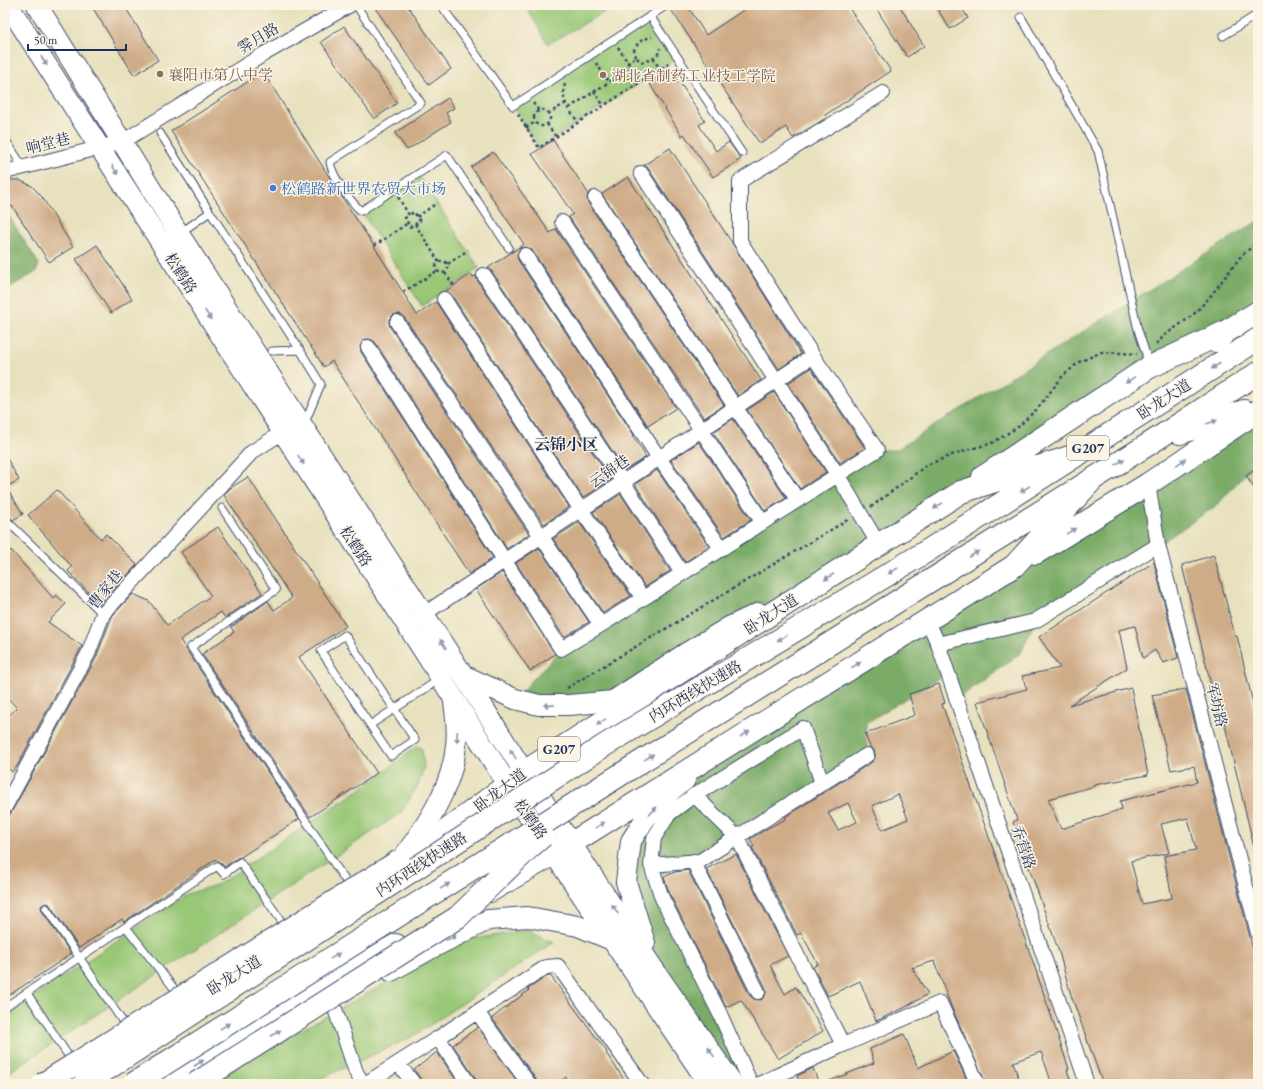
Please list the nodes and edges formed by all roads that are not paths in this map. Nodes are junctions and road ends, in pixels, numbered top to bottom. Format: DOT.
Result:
graph roads {
  1 [pos="8,5"];
  2 [pos="37,5"];
  3 [pos="350,5"];
  4 [pos="356,5"];
  5 [pos="441,5"];
  6 [pos="667,5"];
  7 [pos="1258,14"];
  8 [pos="650,16"];
  9 [pos="1020,17"];
  10 [pos="1223,36"];
  11 [pos="883,93"];
  12 [pos="160,133"];
  13 [pos="5,139"];
  14 [pos="122,142"];
  15 [pos="100,147"];
  16 [pos="742,153"];
  17 [pos="23,167"];
  18 [pos="5,172"];
  19 [pos="641,173"];
  20 [pos="595,198"];
  21 [pos="210,212"];
  22 [pos="562,222"];
  23 [pos="179,234"];
  24 [pos="509,248"];
  25 [pos="525,255"];
  26 [pos="484,275"];
  27 [pos="444,299"];
  28 [pos="1258,312"];
  29 [pos="396,322"];
  30 [pos="1227,331"];
  31 [pos="1253,341"];
  32 [pos="368,346"];
  33 [pos="300,350"];
  34 [pos="272,351"];
  35 [pos="813,356"];
  36 [pos="1147,361"];
  37 [pos="1258,373"];
  38 [pos="776,381"];
  39 [pos="1258,406"];
  40 [pos="735,408"];
  41 [pos="1258,411"];
  42 [pos="1132,420"];
  43 [pos="303,427"];
  44 [pos="700,431"];
  45 [pos="283,432"];
  46 [pos="1149,444"];
  47 [pos="1079,454"];
  48 [pos="659,458"];
  49 [pos="837,474"];
  50 [pos="1093,479"];
  51 [pos="623,482"];
  52 [pos="1148,484"];
  53 [pos="960,492"];
  54 [pos="797,499"];
  55 [pos="222,508"];
  56 [pos="581,510"];
  57 [pos="5,519"];
  58 [pos="762,521"];
  59 [pos="540,537"];
  60 [pos="879,545"];
  61 [pos="1158,545"];
  62 [pos="721,548"];
  63 [pos="927,551"];
  64 [pos="505,560"];
  65 [pos="1014,566"];
  66 [pos="682,573"];
  67 [pos="941,574"];
  68 [pos="798,597"];
  69 [pos="644,598"];
  70 [pos="103,614"];
  71 [pos="424,614"];
  72 [pos="928,621"];
  73 [pos="601,625"];
  74 [pos="938,644"];
  75 [pos="463,675"];
  76 [pos="441,678"];
  77 [pos="454,698"];
  78 [pos="394,709"];
  79 [pos="370,725"];
  80 [pos="605,745"];
  81 [pos="723,747"];
  82 [pos="867,755"];
  83 [pos="623,773"];
  84 [pos="515,778"];
  85 [pos="822,783"];
  86 [pos="694,795"];
  87 [pos="5,807"];
  88 [pos="737,838"];
  89 [pos="563,848"];
  90 [pos="693,862"];
  91 [pos="651,865"];
  92 [pos="362,894"];
  93 [pos="46,908"];
  94 [pos="126,927"];
  95 [pos="1258,933"];
  96 [pos="293,938"];
  97 [pos="612,940"];
  98 [pos="80,958"];
  99 [pos="651,964"];
  100 [pos="758,992"];
  101 [pos="27,993"];
  102 [pos="330,994"];
  103 [pos="186,1005"];
  104 [pos="287,1007"];
  105 [pos="5,1008"];
  106 [pos="477,1012"];
  107 [pos="131,1034"];
  108 [pos="438,1038"];
  109 [pos="843,1045"];
  110 [pos="398,1063"];
  111 [pos="81,1078"];
  112 [pos="43,1084"];
  113 [pos="60,1084"];
  114 [pos="133,1084"];
  115 [pos="166,1084"];
  116 [pos="196,1084"];
  117 [pos="364,1084"];
  118 [pos="414,1084"];
  119 [pos="469,1084"];
  120 [pos="529,1084"];
  121 [pos="642,1084"];
  122 [pos="709,1084"];
  123 [pos="733,1084"];
  124 [pos="751,1084"];
  125 [pos="759,1084"];
  126 [pos="978,1084"];
  127 [pos="1087,1084"];
  1 -- 15 [label="main road, 松鹤路, one-way"];
  2 -- 14 [label="main road, 松鹤路"];
  3 -- 14 [label="street, 霁月路"];
  4 -- 24 [label="lane"];
  5 -- 8 [label="lane"];
  6 -- 8 [label="lane"];
  7 -- 10 [label="lane"];
  8 -- 16 [label="lane"];
  9 -- 36 [label="lane"];
  11 -- 35 [label="street"];
  12 -- 21 [label="lane"];
  13 -- 17 [label="lane"];
  14 -- 15 [label="street, 霁月路"];
  14 -- 23 [label="main road, 松鹤路"];
  15 -- 17 [label="street, 响堂巷"];
  15 -- 45 [label="main road, 松鹤路, one-way"];
  17 -- 18 [label="street, 响堂巷"];
  19 -- 38 [label="street"];
  20 -- 40 [label="street"];
  21 -- 23 [label="lane"];
  21 -- 33 [label="lane"];
  22 -- 44 [label="street"];
  23 -- 43 [label="main road, 松鹤路"];
  25 -- 48 [label="street"];
  26 -- 51 [label="street"];
  27 -- 56 [label="street"];
  28 -- 30 [label="highway"];
  29 -- 59 [label="street"];
  30 -- 36 [label="highway"];
  30 -- 42 [label="highway"];
  31 -- 42 [label="highway, 卧龙大道 / G207, one-way"];
  32 -- 64 [label="street"];
  33 -- 34 [label="lane"];
  33 -- 43 [label="lane"];
  35 -- 38 [label="street, 云锦巷"];
  35 -- 49 [label="street"];
  36 -- 53 [label="highway, one-way"];
  37 -- 46 [label="highway, 卧龙大道 / G207"];
  38 -- 40 [label="street, 云锦巷"];
  38 -- 49 [label="street"];
  46 -- 39 [label="highway, one-way"];
  40 -- 44 [label="street, 云锦巷"];
  40 -- 54 [label="street"];
  52 -- 41 [label="highway, one-way"];
  42 -- 47 [label="highway, 卧龙大道 / G207"];
  43 -- 71 [label="main road, 松鹤路"];
  44 -- 48 [label="street, 云锦巷"];
  44 -- 58 [label="street"];
  45 -- 70 [label="street, 曹家巷"];
  45 -- 76 [label="main road, 松鹤路, one-way"];
  50 -- 46 [label="highway, 卧龙大道 / G207, one-way"];
  47 -- 53 [label="highway, 卧龙大道 / G207"];
  47 -- 63 [label="highway, 卧龙大道 / G207, one-way"];
  48 -- 51 [label="street, 云锦巷"];
  48 -- 62 [label="street"];
  49 -- 54 [label="street"];
  49 -- 60 [label="street"];
  50 -- 65 [label="highway, 卧龙大道 / G207"];
  67 -- 50 [label="highway, 卧龙大道 / G207, one-way"];
  51 -- 56 [label="street, 云锦巷"];
  51 -- 66 [label="street"];
  52 -- 61 [label="street, 军坊路"];
  65 -- 52 [label="highway, one-way"];
  53 -- 60 [label="highway, 卧龙大道 / G207, one-way"];
  54 -- 58 [label="street"];
  55 -- 92 [label="lane"];
  56 -- 59 [label="street, 云锦巷"];
  56 -- 69 [label="street"];
  57 -- 70 [label="lane"];
  58 -- 62 [label="street"];
  59 -- 64 [label="street, 云锦巷"];
  59 -- 73 [label="street"];
  60 -- 68 [label="highway, 卧龙大道 / G207, one-way"];
  61 -- 74 [label="street"];
  61 -- 95 [label="street, 军坊路"];
  62 -- 66 [label="street"];
  63 -- 80 [label="highway, 内环西线快速路, one-way, bridge"];
  64 -- 71 [label="street, 云锦巷"];
  64 -- 73 [label="street"];
  65 -- 72 [label="highway, 卧龙大道 / G207"];
  66 -- 69 [label="street"];
  83 -- 67 [label="highway, 内环西线快速路, one-way, bridge"];
  68 -- 75 [label="main road, one-way"];
  68 -- 84 [label="highway, 卧龙大道 / G207, one-way"];
  69 -- 73 [label="street"];
  70 -- 87 [label="street, 曹家巷"];
  75 -- 71 [label="main road, 松鹤路, one-way"];
  72 -- 74 [label="street, 乔营路"];
  81 -- 72 [label="highway, 卧龙大道 / G207, one-way"];
  74 -- 127 [label="street, 乔营路"];
  84 -- 75 [label="main road, 松鹤路, one-way"];
  76 -- 77 [label="main road, 松鹤路"];
  76 -- 78 [label="lane"];
  77 -- 84 [label="main road, 松鹤路"];
  77 -- 92 [label="main road, one-way"];
  78 -- 79 [label="lane"];
  78 -- 79 [label="lane"];
  78 -- 79 [label="lane"];
  80 -- 107 [label="highway, bridge"];
  80 -- 111 [label="highway, 内环西线快速路, bridge"];
  89 -- 81 [label="highway, 卧龙大道 / G207, one-way"];
  99 -- 81 [label="main road, one-way"];
  82 -- 85 [label="street"];
  114 -- 83 [label="highway, 内环西线快速路, one-way, bridge"];
  116 -- 83 [label="highway, one-way, bridge"];
  84 -- 89 [label="main road, 松鹤路"];
  84 -- 92 [label="highway, 卧龙大道 / G207"];
  85 -- 86 [label="street"];
  85 -- 88 [label="street"];
  86 -- 88 [label="street"];
  86 -- 91 [label="street"];
  88 -- 90 [label="street"];
  88 -- 109 [label="street"];
  89 -- 97 [label="main road, 松鹤路"];
  99 -- 89 [label="main road, 松鹤路, one-way"];
  89 -- 104 [label="highway, 卧龙大道 / G207"];
  90 -- 91 [label="street"];
  90 -- 100 [label="street"];
  91 -- 124 [label="street"];
  92 -- 96 [label="highway, 卧龙大道 / G207"];
  93 -- 98 [label="lane"];
  94 -- 96 [label="lane"];
  94 -- 98 [label="lane"];
  94 -- 103 [label="lane"];
  96 -- 103 [label="highway, 卧龙大道 / G207"];
  102 -- 97 [label="main road, one-way"];
  97 -- 122 [label="main road, 松鹤路"];
  98 -- 101 [label="lane"];
  98 -- 107 [label="lane"];
  123 -- 99 [label="main road, 松鹤路, one-way"];
  101 -- 105 [label="lane"];
  101 -- 111 [label="lane"];
  102 -- 104 [label="main road"];
  102 -- 117 [label="street"];
  103 -- 107 [label="highway, 卧龙大道 / G207"];
  115 -- 104 [label="highway, 卧龙大道 / G207, one-way"];
  106 -- 108 [label="street"];
  106 -- 120 [label="street"];
  106 -- 121 [label="street"];
  107 -- 111 [label="highway, 卧龙大道 / G207"];
  107 -- 112 [label="highway, bridge"];
  108 -- 110 [label="street"];
  108 -- 119 [label="street"];
  109 -- 125 [label="street"];
  109 -- 126 [label="street"];
  110 -- 117 [label="street"];
  110 -- 118 [label="street"];
  111 -- 113 [label="highway, 卧龙大道 / G207"];
}
